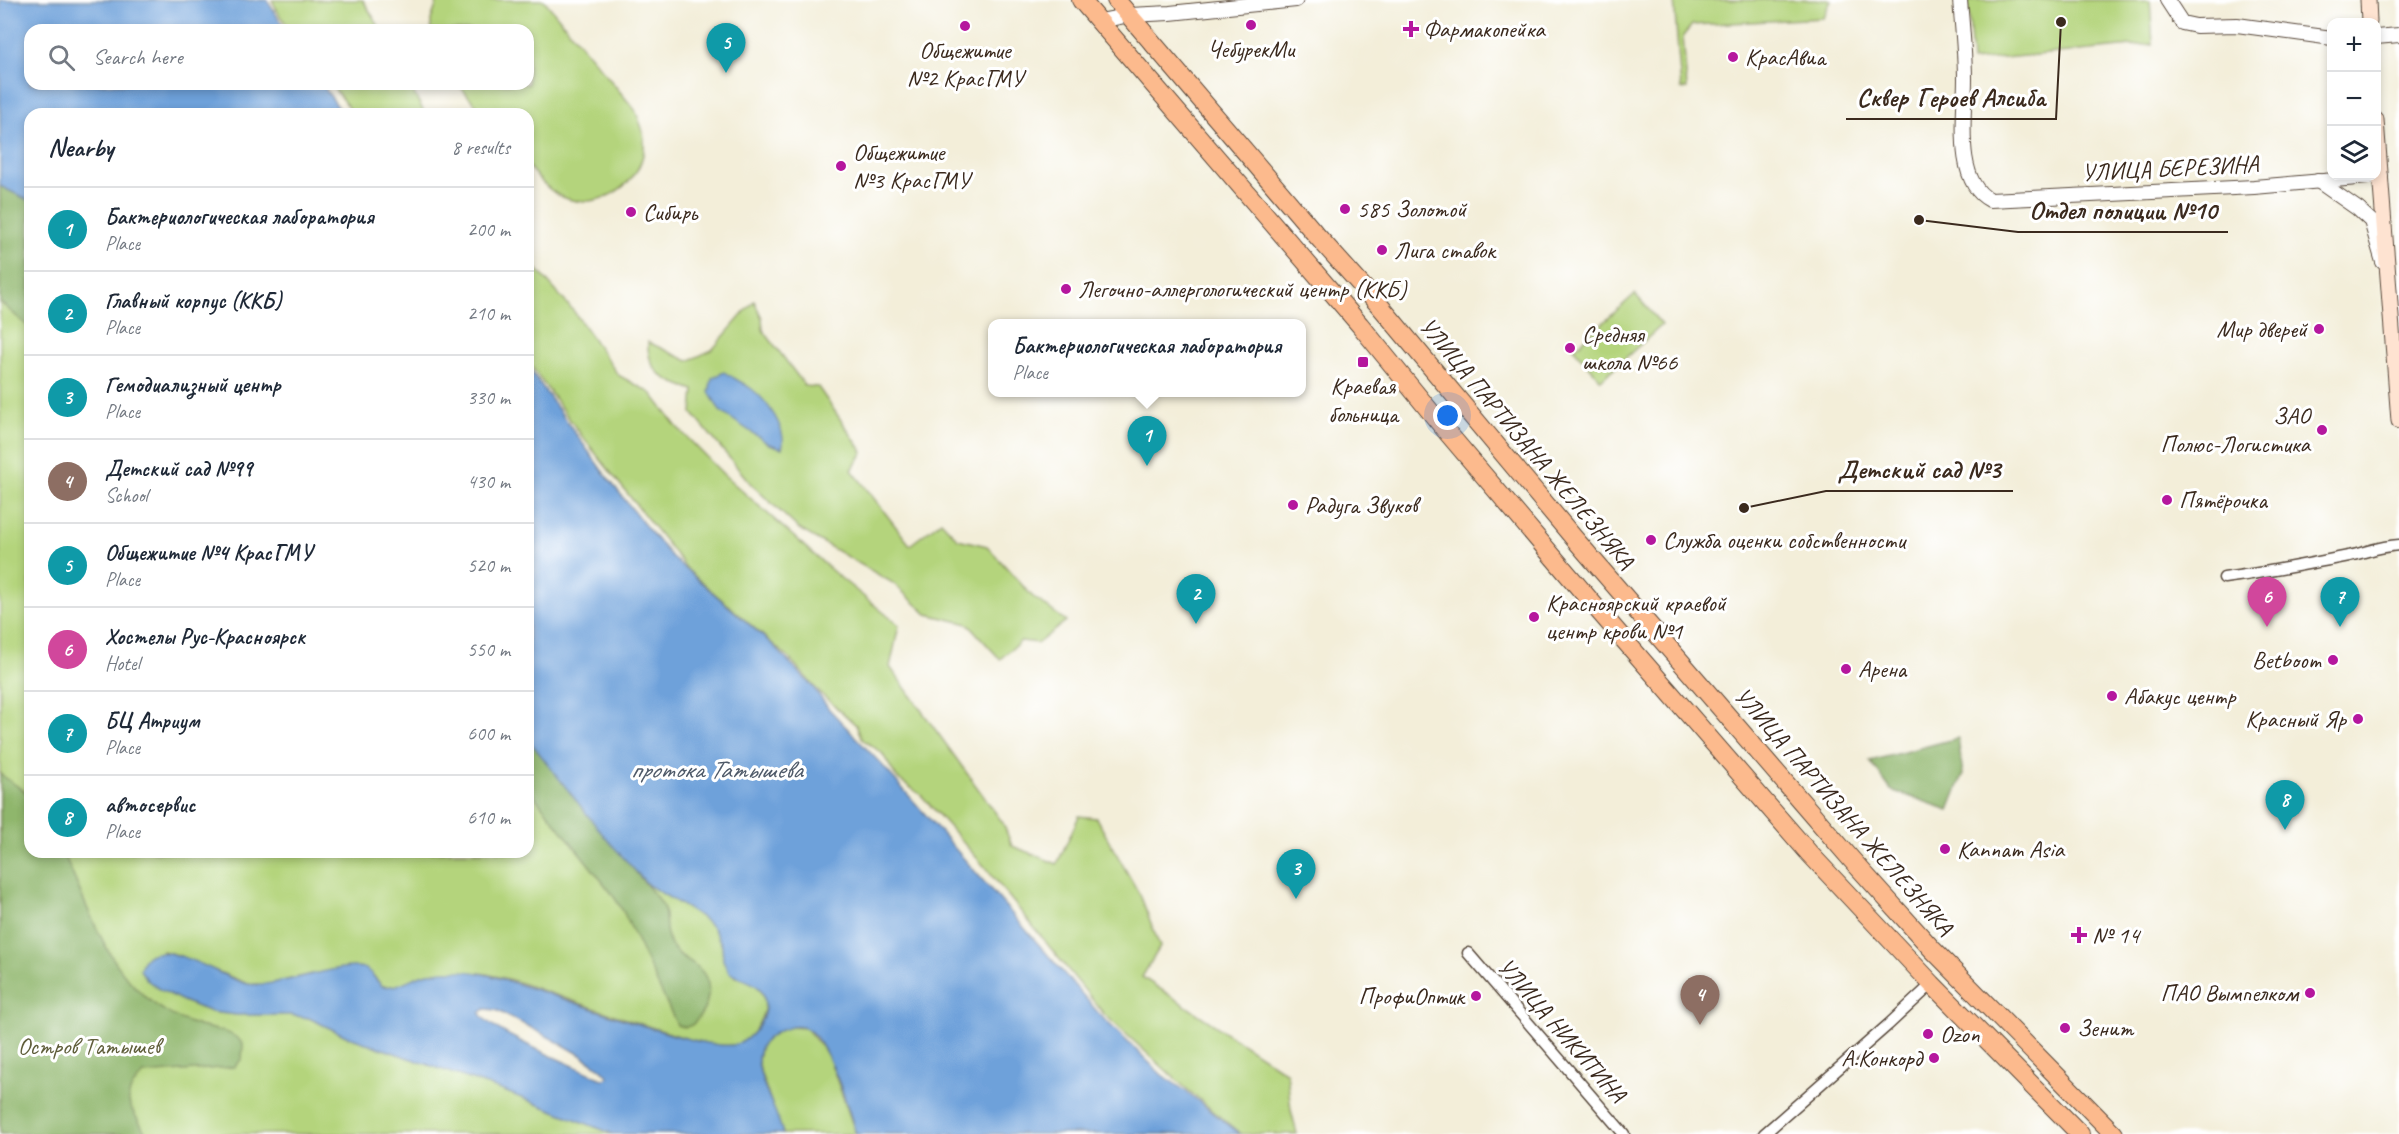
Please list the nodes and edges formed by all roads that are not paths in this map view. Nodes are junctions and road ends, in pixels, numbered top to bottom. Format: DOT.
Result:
graph roads {
  1 [pos="1081,0"];
  2 [pos="1116,0"];
  3 [pos="1296,0"];
  4 [pos="1960,0"];
  5 [pos="2167,0"];
  6 [pos="2368,0"];
  7 [pos="1225,4"];
  8 [pos="1130,15"];
  9 [pos="2369,18"];
  10 [pos="1101,21"];
  11 [pos="2399,35"];
  12 [pos="2327,37"];
  13 [pos="2381,37"];
  14 [pos="2381,176"];
  15 [pos="2331,180"];
  16 [pos="2318,181"];
  17 [pos="2390,284"];
  18 [pos="1380,306"];
  19 [pos="1360,325"];
  20 [pos="2399,421"];
  21 [pos="2399,545"];
  22 [pos="2224,578"];
  23 [pos="1805,806"];
  24 [pos="1787,827"];
  25 [pos="1851,860"];
  26 [pos="1833,879"];
  27 [pos="1468,953"];
  28 [pos="1932,984"];
  29 [pos="1624,1134"];
  30 [pos="1764,1134"];
  31 [pos="2080,1134"];
  32 [pos="2115,1134"];
  1 -- 10 [label="main road, УЛИЦА ПАРТИЗАНА ЖЕЛЕЗНЯКА"];
  2 -- 8 [label="main road, УЛИЦА ПАРТИЗАНА ЖЕЛЕЗНЯКА"];
  3 -- 7 [label="street"];
  4 -- 16 [label="street, УЛИЦА БЕРЕЗИНА"];
  5 -- 12 [label="street"];
  6 -- 9 [label="main road"];
  7 -- 8 [label="street"];
  8 -- 10 [label="street"];
  8 -- 18 [label="main road, УЛИЦА ПАРТИЗАНА ЖЕЛЕЗНЯКА"];
  10 -- 19 [label="main road, УЛИЦА ПАРТИЗАНА ЖЕЛЕЗНЯКА"];
  11 -- 13 [label="street"];
  14 -- 17 [label="main road"];
  15 -- 16 [label="street, УЛИЦА БЕРЕЗИНА"];
  16 -- 17 [label="street"];
  17 -- 20 [label="main road"];
  18 -- 19 [label="main road"];
  18 -- 23 [label="main road, УЛИЦА ПАРТИЗАНА ЖЕЛЕЗНЯКА"];
  19 -- 24 [label="main road, УЛИЦА ПАРТИЗАНА ЖЕЛЕЗНЯКА"];
  21 -- 22 [label="street"];
  23 -- 24 [label="main road"];
  23 -- 25 [label="main road, УЛИЦА ПАРТИЗАНА ЖЕЛЕЗНЯКА"];
  24 -- 26 [label="main road, УЛИЦА ПАРТИЗАНА ЖЕЛЕЗНЯКА"];
  25 -- 26 [label="main road"];
  25 -- 32 [label="main road, УЛИЦА ПАРТИЗАНА ЖЕЛЕЗНЯКА"];
  26 -- 28 [label="main road, УЛИЦА ПАРТИЗАНА ЖЕЛЕЗНЯКА"];
  27 -- 29 [label="street, УЛИЦА НИКИТИНА"];
  28 -- 30 [label="street"];
  28 -- 31 [label="main road, УЛИЦА ПАРТИЗАНА ЖЕЛЕЗНЯКА"];
}
